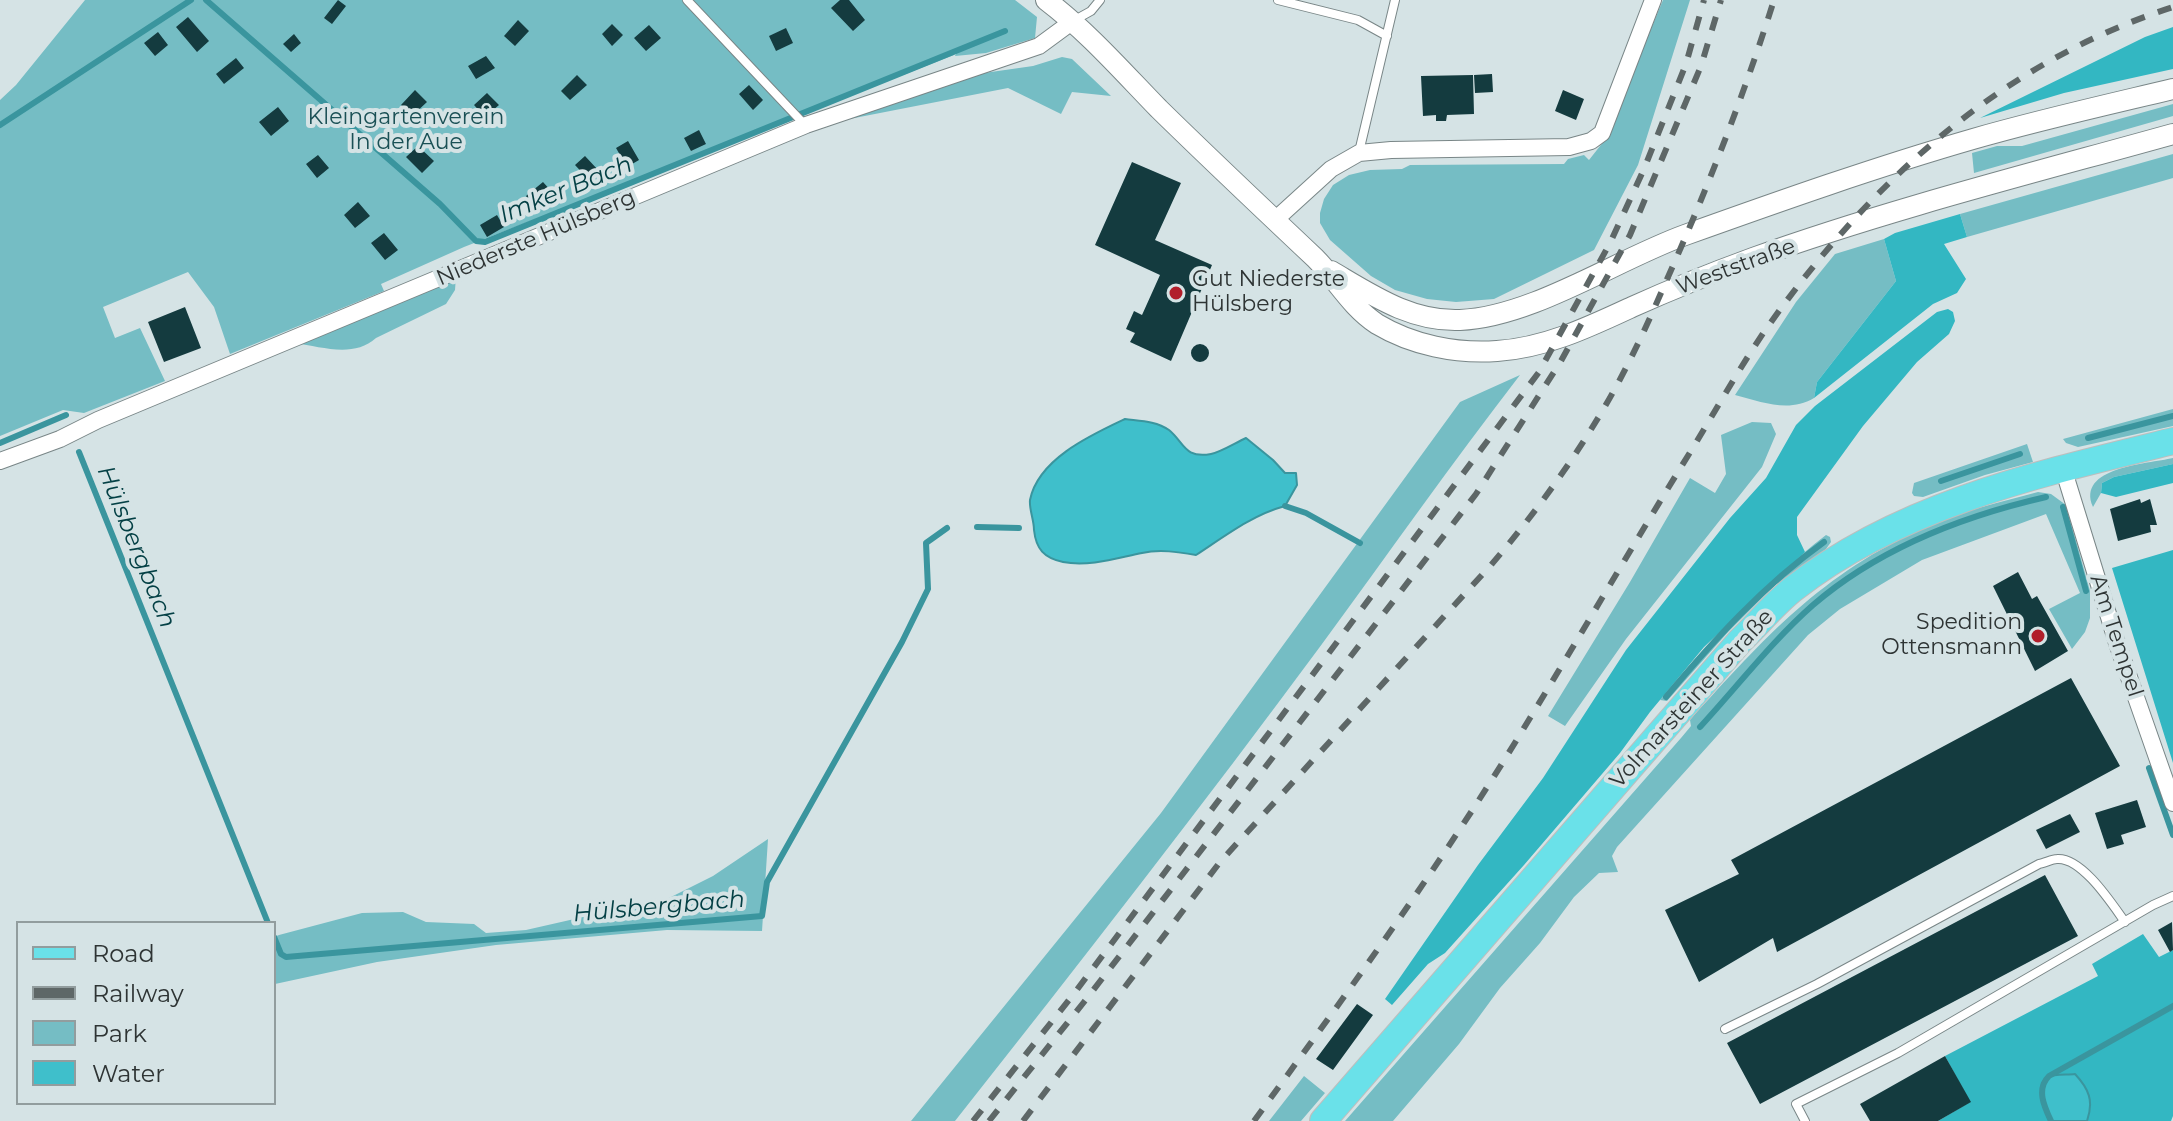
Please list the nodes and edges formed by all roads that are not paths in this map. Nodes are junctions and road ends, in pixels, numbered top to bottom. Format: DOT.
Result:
graph roads {
  1 [pos="687,0"];
  2 [pos="1046,0"];
  3 [pos="1278,0"];
  4 [pos="1395,0"];
  5 [pos="1653,0"];
  6 [pos="1099,1"];
  7 [pos="1073,21"];
  8 [pos="1387,36"];
  9 [pos="2173,89"];
  10 [pos="803,122"];
  11 [pos="2173,134"];
  12 [pos="1359,153"];
  13 [pos="1275,220"];
  14 [pos="1324,267"];
  15 [pos="2173,441"];
  16 [pos="0,461"];
  17 [pos="2063,468"];
  18 [pos="2173,803"];
  19 [pos="2173,896"];
  20 [pos="2125,922"];
  21 [pos="1725,1029"];
  22 [pos="1323,1121"];
  23 [pos="1805,1121"];
  1 -- 10 [label="lane"];
  2 -- 7 [label="street, Weststraße"];
  3 -- 8 [label="lane"];
  4 -- 8 [label="lane"];
  5 -- 12 [label="street"];
  6 -- 7 [label="lane"];
  7 -- 10 [label="street, Niederste Hülsberg"];
  7 -- 13 [label="street, Weststraße"];
  8 -- 12 [label="lane"];
  9 -- 14 [label="street, Weststraße"];
  10 -- 16 [label="street, Niederste Hülsberg"];
  11 -- 14 [label="street, Weststraße"];
  12 -- 13 [label="street"];
  13 -- 14 [label="street, Weststraße"];
  15 -- 17 [label="main road, Volmarsteiner Straße"];
  17 -- 18 [label="street, Am Tempel"];
  17 -- 22 [label="main road, Volmarsteiner Straße"];
  19 -- 20 [label="lane"];
  20 -- 21 [label="lane"];
  20 -- 23 [label="lane"];
}
